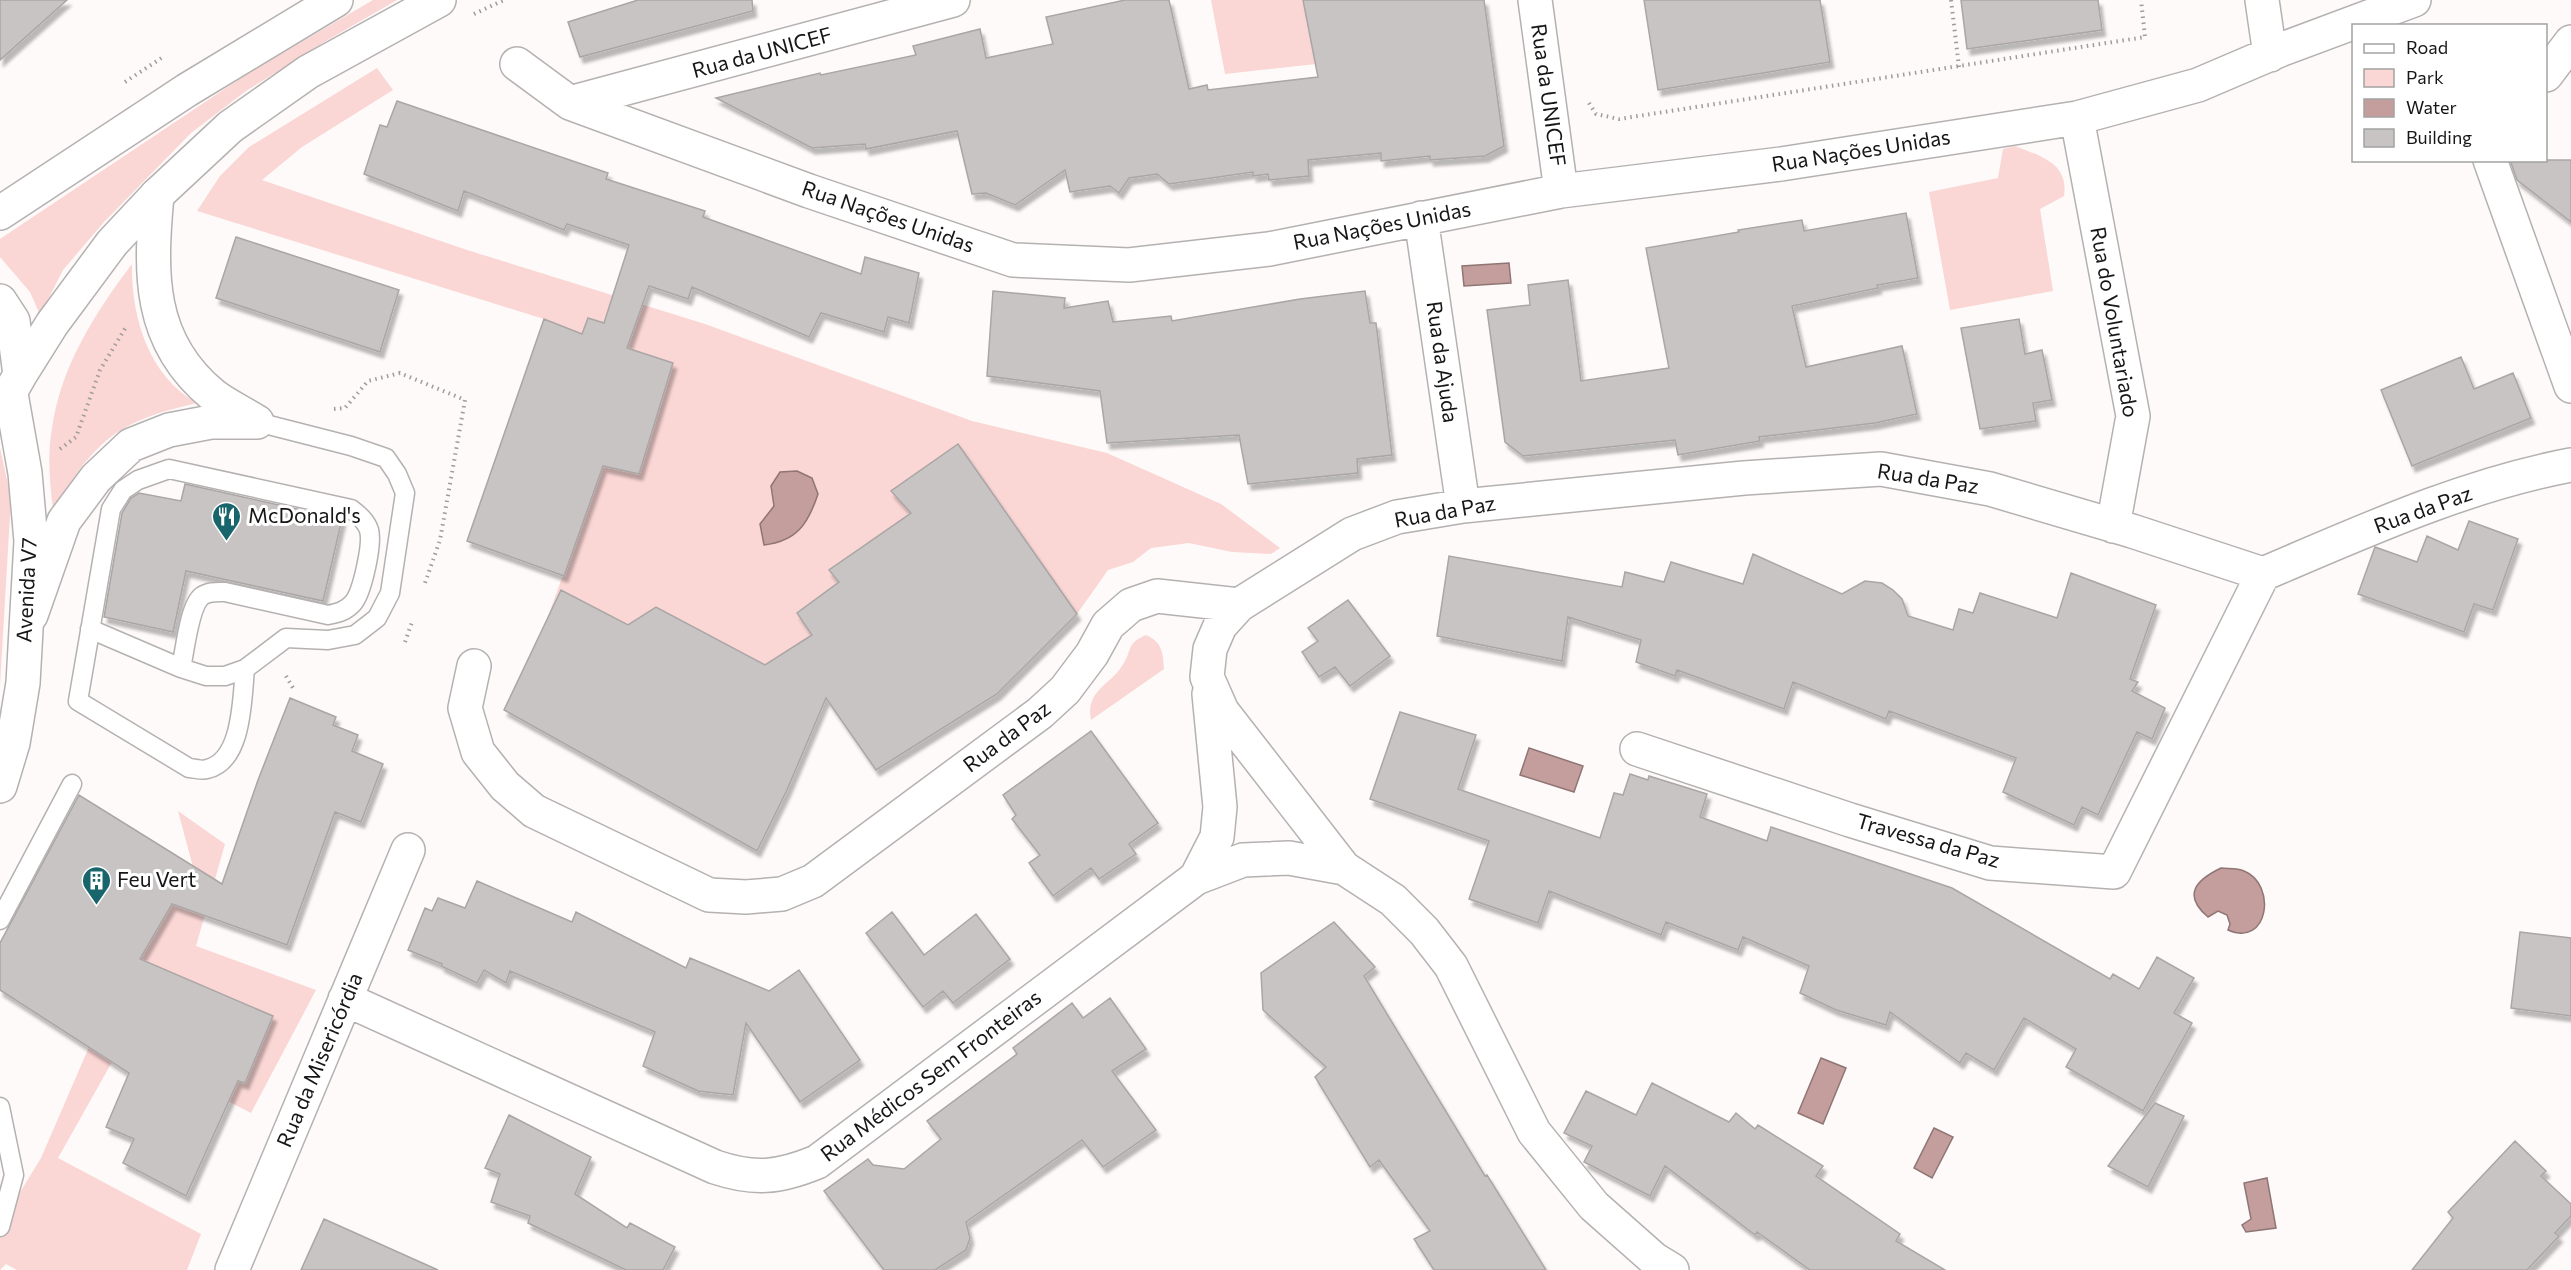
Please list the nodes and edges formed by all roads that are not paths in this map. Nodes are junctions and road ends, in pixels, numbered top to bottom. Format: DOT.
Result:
graph roads {
  1 [pos="336,0"];
  2 [pos="439,0"];
  3 [pos="953,0"];
  4 [pos="1535,0"];
  5 [pos="2262,0"];
  6 [pos="2414,0"];
  7 [pos="2571,42"];
  8 [pos="2270,55"];
  9 [pos="517,64"];
  10 [pos="2547,74"];
  11 [pos="570,103"];
  12 [pos="2077,118"];
  13 [pos="2491,162"];
  14 [pos="1561,191"];
  15 [pos="157,195"];
  16 [pos="0,213"];
  17 [pos="1421,218"];
  18 [pos="0,301"];
  19 [pos="2571,386"];
  20 [pos="10,393"];
  21 [pos="257,422"];
  22 [pos="2571,465"];
  23 [pos="1463,506"];
  24 [pos="2113,526"];
  25 [pos="2263,574"];
  26 [pos="1239,605"];
  27 [pos="90,629"];
  28 [pos="26,631"];
  29 [pos="474,666"];
  30 [pos="181,668"];
  31 [pos="244,669"];
  32 [pos="1207,677"];
  33 [pos="1636,749"];
  34 [pos="72,784"];
  35 [pos="0,786"];
  36 [pos="408,850"];
  37 [pos="1344,868"];
  38 [pos="1196,878"];
  39 [pos="0,920"];
  40 [pos="345,999"];
  41 [pos="0,1107"];
  42 [pos="0,1227"];
  43 [pos="231,1270"];
  44 [pos="1672,1270"];
  1 -- 16 [label="street"];
  2 -- 15 [label="street"];
  3 -- 11 [label="street, Rua da UNICEF"];
  4 -- 14 [label="street, Rua da UNICEF"];
  5 -- 8 [label="street"];
  6 -- 8 [label="street, Rua Nações Unidas"];
  7 -- 10 [label="street"];
  8 -- 12 [label="street, Rua Nações Unidas"];
  9 -- 11 [label="street, Rua Nações Unidas"];
  11 -- 17 [label="street, Rua Nações Unidas"];
  12 -- 14 [label="street, Rua Nações Unidas"];
  12 -- 24 [label="street, Rua do Voluntariado"];
  13 -- 19 [label="street"];
  14 -- 17 [label="street, Rua Nações Unidas"];
  15 -- 20 [label="street"];
  15 -- 21 [label="street"];
  17 -- 23 [label="street, Rua da Ajuda"];
  18 -- 20 [label="street, Avenida V7"];
  20 -- 28 [label="street, Avenida V7"];
  21 -- 28 [label="street"];
  21 -- 31 [label="lane"];
  22 -- 25 [label="street, Rua da Paz"];
  23 -- 24 [label="street, Rua da Paz"];
  23 -- 26 [label="street, Rua da Paz"];
  24 -- 25 [label="street, Rua da Paz"];
  25 -- 33 [label="street, Travessa da Paz"];
  26 -- 29 [label="street, Rua da Paz"];
  26 -- 32 [label="street, Rua Médicos Sem Fronteiras"];
  27 -- 30 [label="lane"];
  27 -- 30 [label="lane"];
  27 -- 31 [label="lane"];
  28 -- 35 [label="street, Avenida V7"];
  30 -- 31 [label="lane"];
  32 -- 37 [label="street, Rua Médicos Sem Fronteiras"];
  32 -- 38 [label="street, Rua Médicos Sem Fronteiras"];
  34 -- 39 [label="lane"];
  36 -- 40 [label="street, Rua da Misericórdia"];
  37 -- 38 [label="street, Rua Médicos Sem Fronteiras"];
  37 -- 44 [label="street, Rua Médicos Sem Fronteiras"];
  38 -- 40 [label="street, Rua Médicos Sem Fronteiras"];
  40 -- 43 [label="street, Rua da Misericórdia"];
  41 -- 42 [label="lane"];
}
